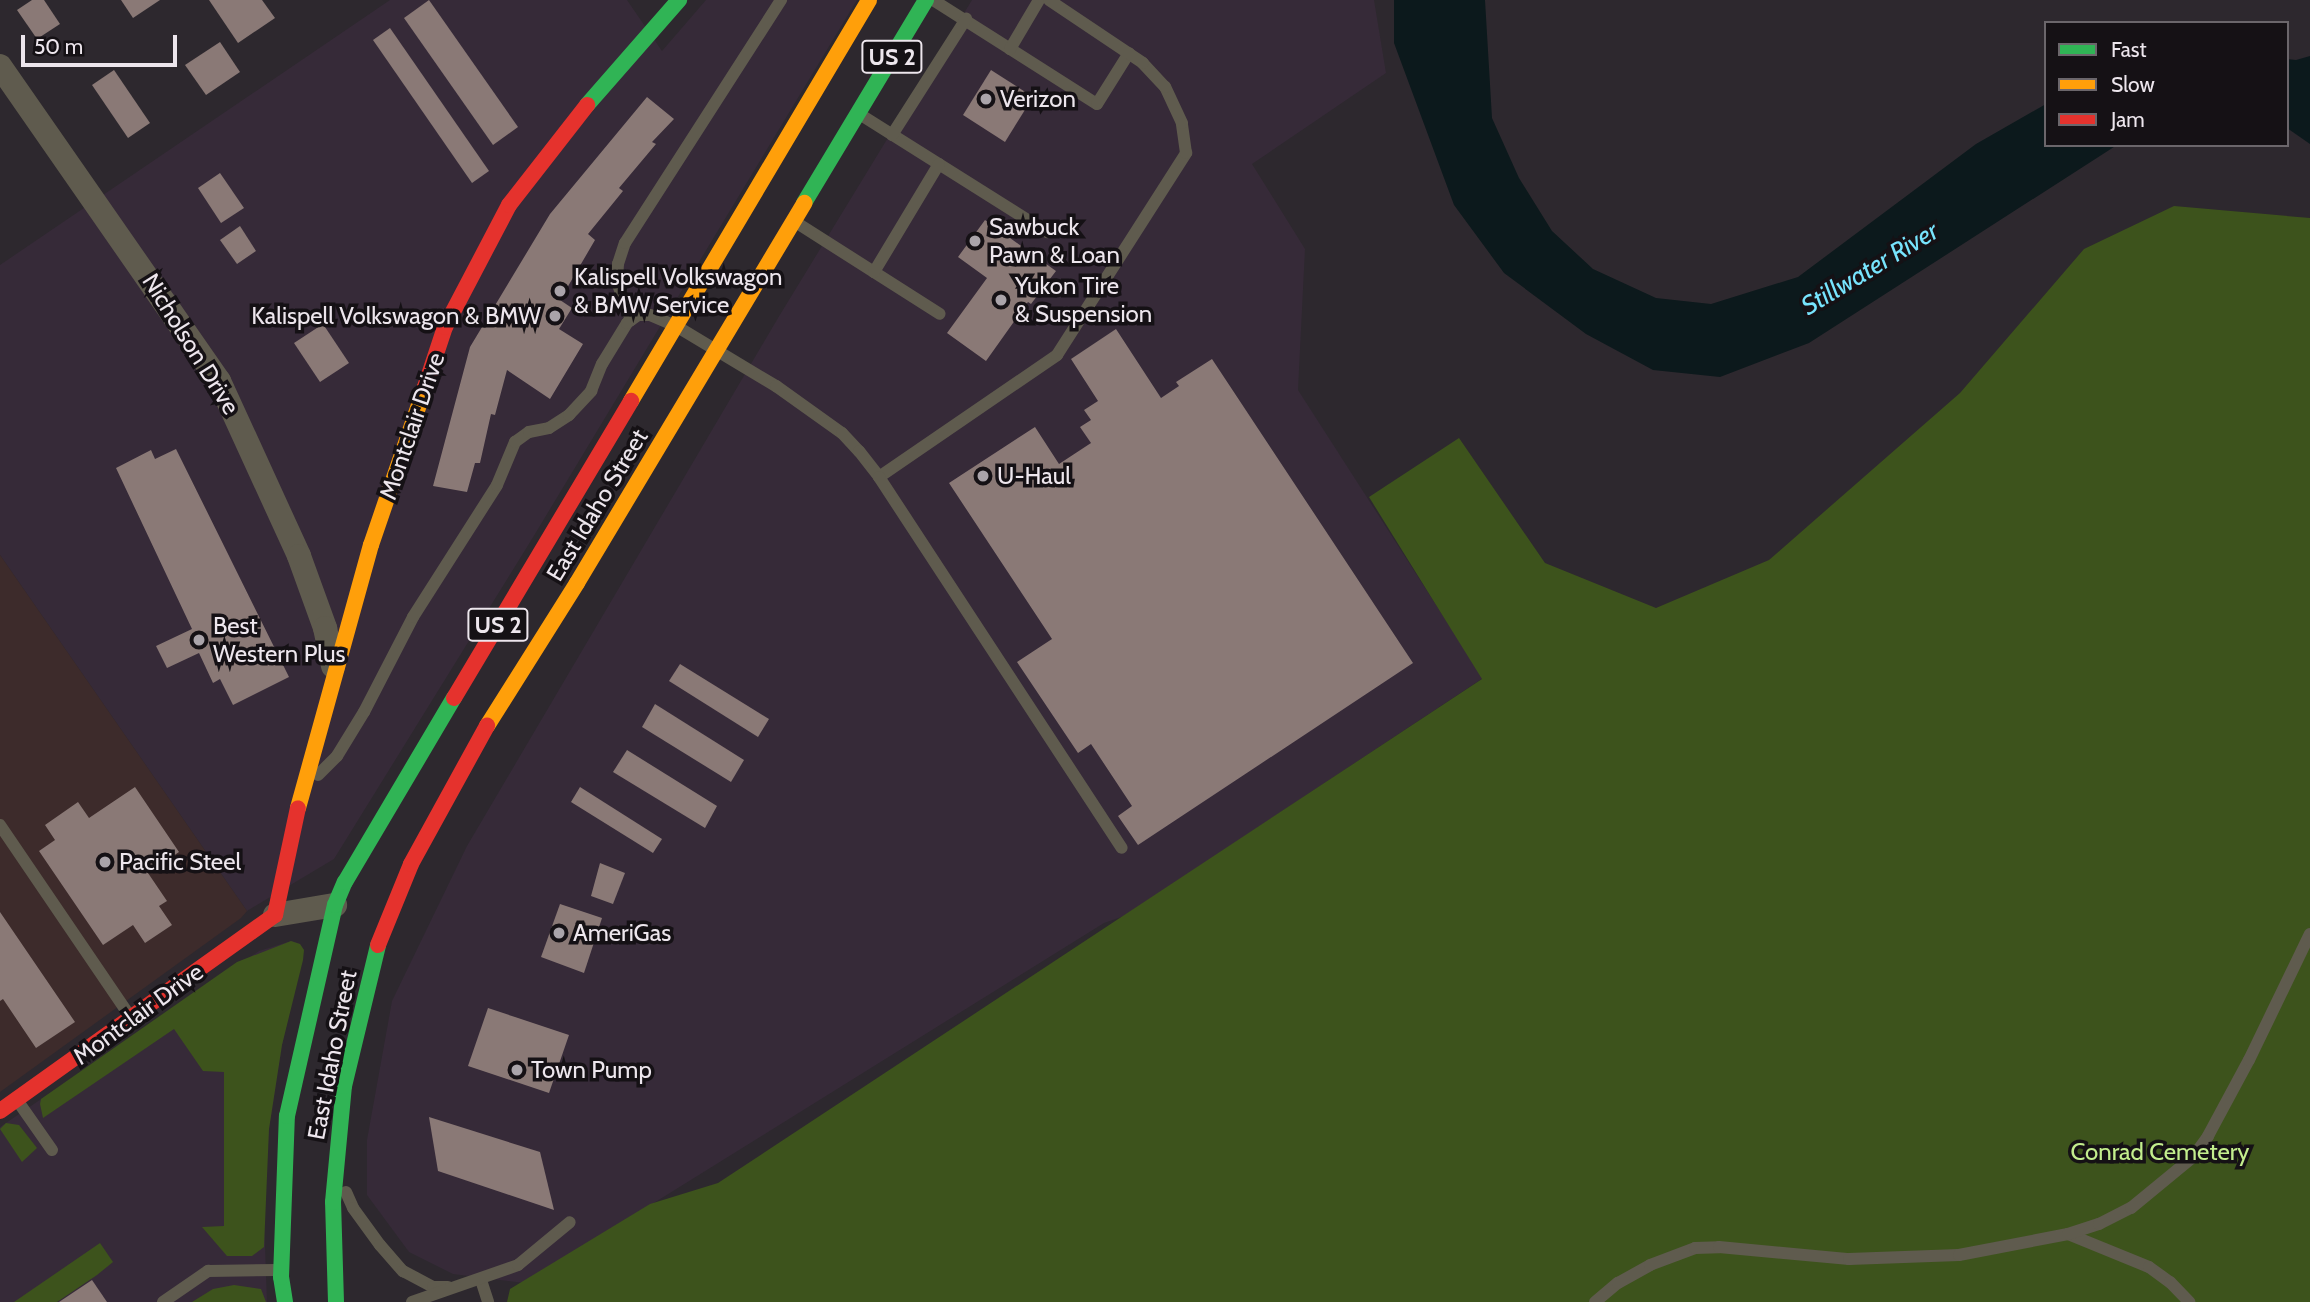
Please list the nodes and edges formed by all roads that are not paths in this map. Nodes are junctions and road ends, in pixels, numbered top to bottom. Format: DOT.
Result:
graph roads {
  1 [pos="679,0"];
  2 [pos="781,0"];
  3 [pos="869,0"];
  4 [pos="926,0"];
  5 [pos="933,0"];
  6 [pos="1039,0"];
  7 [pos="1049,0"];
  8 [pos="965,19"];
  9 [pos="847,37"];
  10 [pos="1010,49"];
  11 [pos="1129,53"];
  12 [pos="0,66"];
  13 [pos="838,90"];
  14 [pos="858,113"];
  15 [pos="892,135"];
  16 [pos="939,164"];
  17 [pos="794,221"];
  18 [pos="1047,232"];
  19 [pos="756,251"];
  20 [pos="874,272"];
  21 [pos="940,314"];
  22 [pos="631,320"];
  23 [pos="676,326"];
  24 [pos="717,350"];
  25 [pos="879,477"];
  26 [pos="332,691"];
  27 [pos="303,785"];
  28 [pos="0,825"];
  29 [pos="1122,848"];
  30 [pos="335,905"];
  31 [pos="275,915"];
  32 [pos="2310,934"];
  33 [pos="132,1019"];
  34 [pos="17,1099"];
  35 [pos="0,1111"];
  36 [pos="52,1150"];
  37 [pos="336,1159"];
  38 [pos="570,1222"];
  39 [pos="2068,1234"];
  40 [pos="282,1270"];
  41 [pos="481,1280"];
  42 [pos="448,1287"];
  43 [pos="163,1302"];
  44 [pos="285,1302"];
  45 [pos="336,1302"];
  46 [pos="412,1302"];
  47 [pos="488,1302"];
  48 [pos="1595,1302"];
  49 [pos="2189,1302"];
  1 -- 26 [label="main road, Montclair Drive"];
  2 -- 22 [label="lane"];
  3 -- 9 [label="main road, East Idaho Street / US 2"];
  4 -- 14 [label="main road, East Idaho Street / US 2"];
  5 -- 8 [label="lane"];
  6 -- 10 [label="lane"];
  7 -- 11 [label="lane"];
  8 -- 10 [label="lane"];
  8 -- 15 [label="lane"];
  9 -- 13 [label="main road"];
  9 -- 23 [label="main road, East Idaho Street / US 2"];
  10 -- 11 [label="lane"];
  11 -- 25 [label="lane"];
  12 -- 26 [label="street, Nicholson Drive"];
  14 -- 15 [label="lane"];
  14 -- 17 [label="main road, East Idaho Street / US 2"];
  15 -- 16 [label="lane"];
  16 -- 18 [label="lane"];
  16 -- 20 [label="lane"];
  17 -- 20 [label="lane"];
  17 -- 24 [label="main road, East Idaho Street / US 2"];
  19 -- 24 [label="main road"];
  20 -- 21 [label="lane"];
  22 -- 23 [label="lane"];
  22 -- 27 [label="lane"];
  23 -- 24 [label="lane"];
  23 -- 30 [label="main road, East Idaho Street / US 2"];
  24 -- 25 [label="lane"];
  24 -- 37 [label="main road, East Idaho Street / US 2"];
  25 -- 29 [label="lane"];
  26 -- 27 [label="main road, Montclair Drive"];
  27 -- 31 [label="main road, Montclair Drive"];
  28 -- 33 [label="lane"];
  30 -- 31 [label="street, Montclair Drive"];
  30 -- 40 [label="main road, East Idaho Street / US 2"];
  31 -- 33 [label="main road, Montclair Drive"];
  32 -- 39 [label="lane"];
  33 -- 34 [label="main road, Montclair Drive"];
  34 -- 35 [label="main road, Montclair Drive"];
  34 -- 36 [label="lane"];
  37 -- 42 [label="lane"];
  37 -- 45 [label="main road, East Idaho Street / US 2"];
  38 -- 41 [label="lane"];
  39 -- 48 [label="lane"];
  39 -- 49 [label="lane"];
  40 -- 43 [label="lane"];
  40 -- 44 [label="main road, East Idaho Street / US 2"];
  41 -- 42 [label="lane"];
  41 -- 47 [label="lane"];
  42 -- 46 [label="lane"];
}
